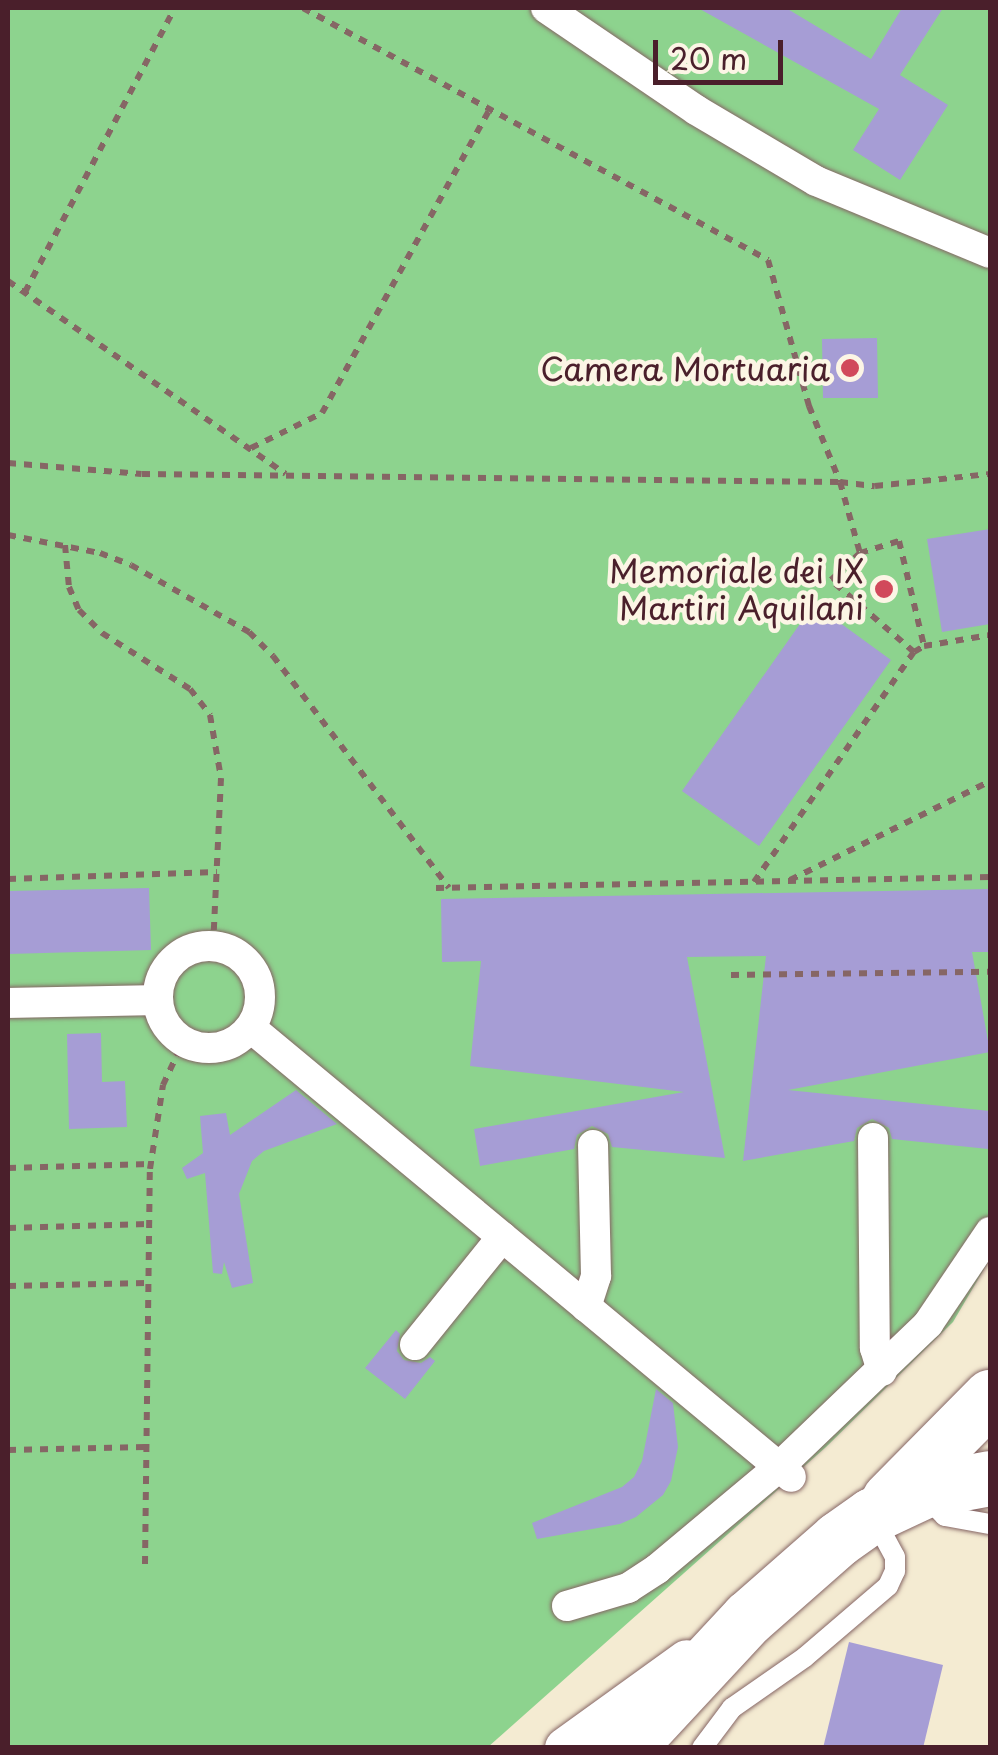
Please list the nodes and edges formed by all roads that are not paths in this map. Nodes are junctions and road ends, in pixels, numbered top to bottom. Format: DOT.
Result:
graph roads {
  1 [pos="546,8"];
  2 [pos="990,252"];
  3 [pos="158,1000"];
  4 [pos="8,1003"];
  5 [pos="251,1028"];
  6 [pos="873,1138"];
  7 [pos="593,1146"];
  8 [pos="990,1232"];
  9 [pos="502,1237"];
  10 [pos="586,1307"];
  11 [pos="415,1345"];
  12 [pos="882,1370"];
  13 [pos="990,1378"];
  14 [pos="981,1428"];
  15 [pos="785,1472"];
  16 [pos="990,1478"];
  17 [pos="924,1490"];
  18 [pos="872,1515"];
  19 [pos="990,1524"];
  20 [pos="568,1606"];
  21 [pos="748,1618"];
  22 [pos="565,1748"];
  23 [pos="627,1748"];
  24 [pos="702,1748"];
  1 -- 2 [label="street"];
  3 -- 4 [label="street"];
  3 -- 5 [label="street"];
  3 -- 5 [label="street"];
  5 -- 9 [label="street"];
  6 -- 12 [label="street"];
  7 -- 10 [label="street"];
  8 -- 12 [label="street"];
  9 -- 10 [label="street"];
  9 -- 11 [label="street"];
  10 -- 15 [label="street"];
  12 -- 15 [label="street"];
  13 -- 14 [label="main road"];
  14 -- 17 [label="main road"];
  14 -- 18 [label="main road"];
  15 -- 20 [label="street"];
  16 -- 17 [label="main road"];
  17 -- 18 [label="main road"];
  17 -- 19 [label="lane"];
  18 -- 21 [label="main road"];
  18 -- 24 [label="lane"];
  21 -- 22 [label="street"];
  21 -- 23 [label="main road"];
}
